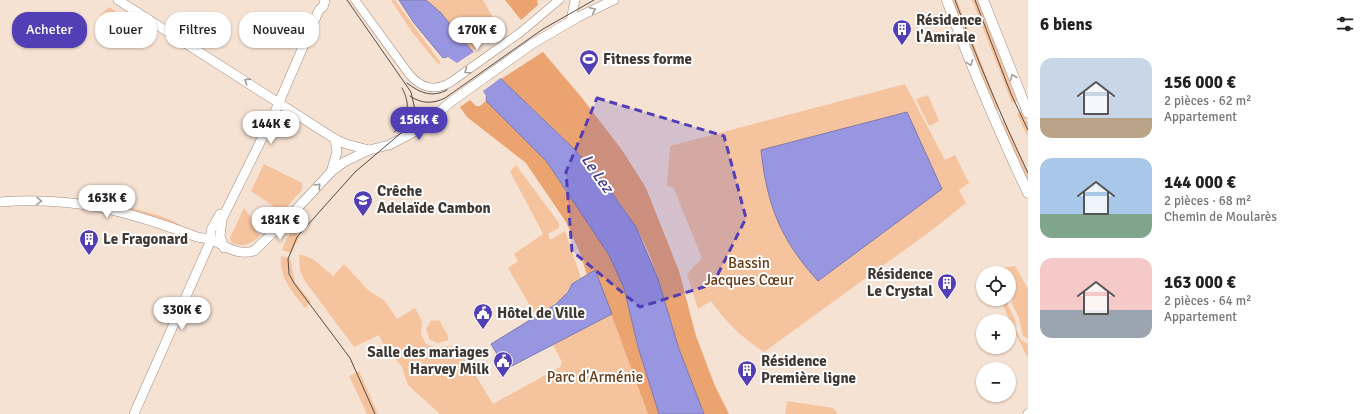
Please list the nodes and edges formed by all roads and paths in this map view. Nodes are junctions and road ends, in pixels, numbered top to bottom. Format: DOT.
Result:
graph roads {
  1 [pos="118,0"];
  2 [pos="319,0"];
  3 [pos="325,0"];
  4 [pos="356,0"];
  5 [pos="559,0"];
  6 [pos="576,0"];
  7 [pos="614,0"];
  8 [pos="947,0"];
  9 [pos="983,0"];
  10 [pos="319,10"];
  11 [pos="571,20"];
  12 [pos="280,103"];
  13 [pos="1028,113"];
  14 [pos="338,141"];
  15 [pos="369,150"];
  16 [pos="331,172"];
  17 [pos="1028,193"];
  18 [pos="235,195"];
  19 [pos="0,202"];
  20 [pos="220,236"];
  21 [pos="211,240"];
  22 [pos="224,248"];
  23 [pos="134,414"];
  12 -- 1 [label="main road, one-way"];
  2 -- 10 [label="main road"];
  3 -- 10 [label="main road"];
  5 -- 4 [label="street, one-way"];
  6 -- 11 [label="main road"];
  11 -- 7 [label="main road, one-way"];
  8 -- 17 [label="main road, one-way"];
  13 -- 9 [label="main road, one-way"];
  10 -- 12 [label="main road"];
  11 -- 15 [label="main road"];
  12 -- 14 [label="main road"];
  12 -- 18 [label="main road"];
  14 -- 15 [label="main road"];
  14 -- 16 [label="main road"];
  15 -- 16 [label="main road"];
  22 -- 16 [label="main road, one-way"];
  18 -- 20 [label="main road"];
  18 -- 21 [label="main road"];
  19 -- 21 [label="main road, one-way"];
  20 -- 21 [label="main road"];
  20 -- 22 [label="main road"];
  21 -- 22 [label="main road"];
  21 -- 23 [label="main road"];
}
